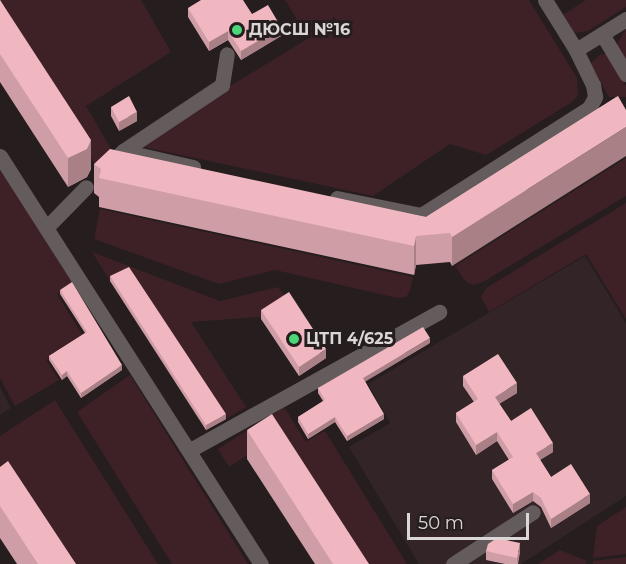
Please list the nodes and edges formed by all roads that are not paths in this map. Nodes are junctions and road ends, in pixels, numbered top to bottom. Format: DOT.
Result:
graph roads {
  1 [pos="545,0"];
  2 [pos="626,19"];
  3 [pos="602,34"];
  4 [pos="576,50"];
  5 [pos="227,54"];
  6 [pos="626,74"];
  7 [pos="123,151"];
  8 [pos="0,156"];
  9 [pos="211,171"];
  10 [pos="321,195"];
  11 [pos="46,228"];
  12 [pos="438,312"];
  13 [pos="190,450"];
  14 [pos="532,512"];
  15 [pos="261,564"];
  16 [pos="453,564"];
  1 -- 4 [label="lane"];
  2 -- 3 [label="lane"];
  3 -- 4 [label="lane"];
  3 -- 6 [label="lane"];
  4 -- 10 [label="lane"];
  5 -- 7 [label="lane"];
  7 -- 9 [label="lane"];
  7 -- 11 [label="lane"];
  8 -- 11 [label="lane"];
  11 -- 13 [label="lane"];
  12 -- 13 [label="lane"];
  13 -- 15 [label="lane"];
  14 -- 16 [label="lane"];
}
